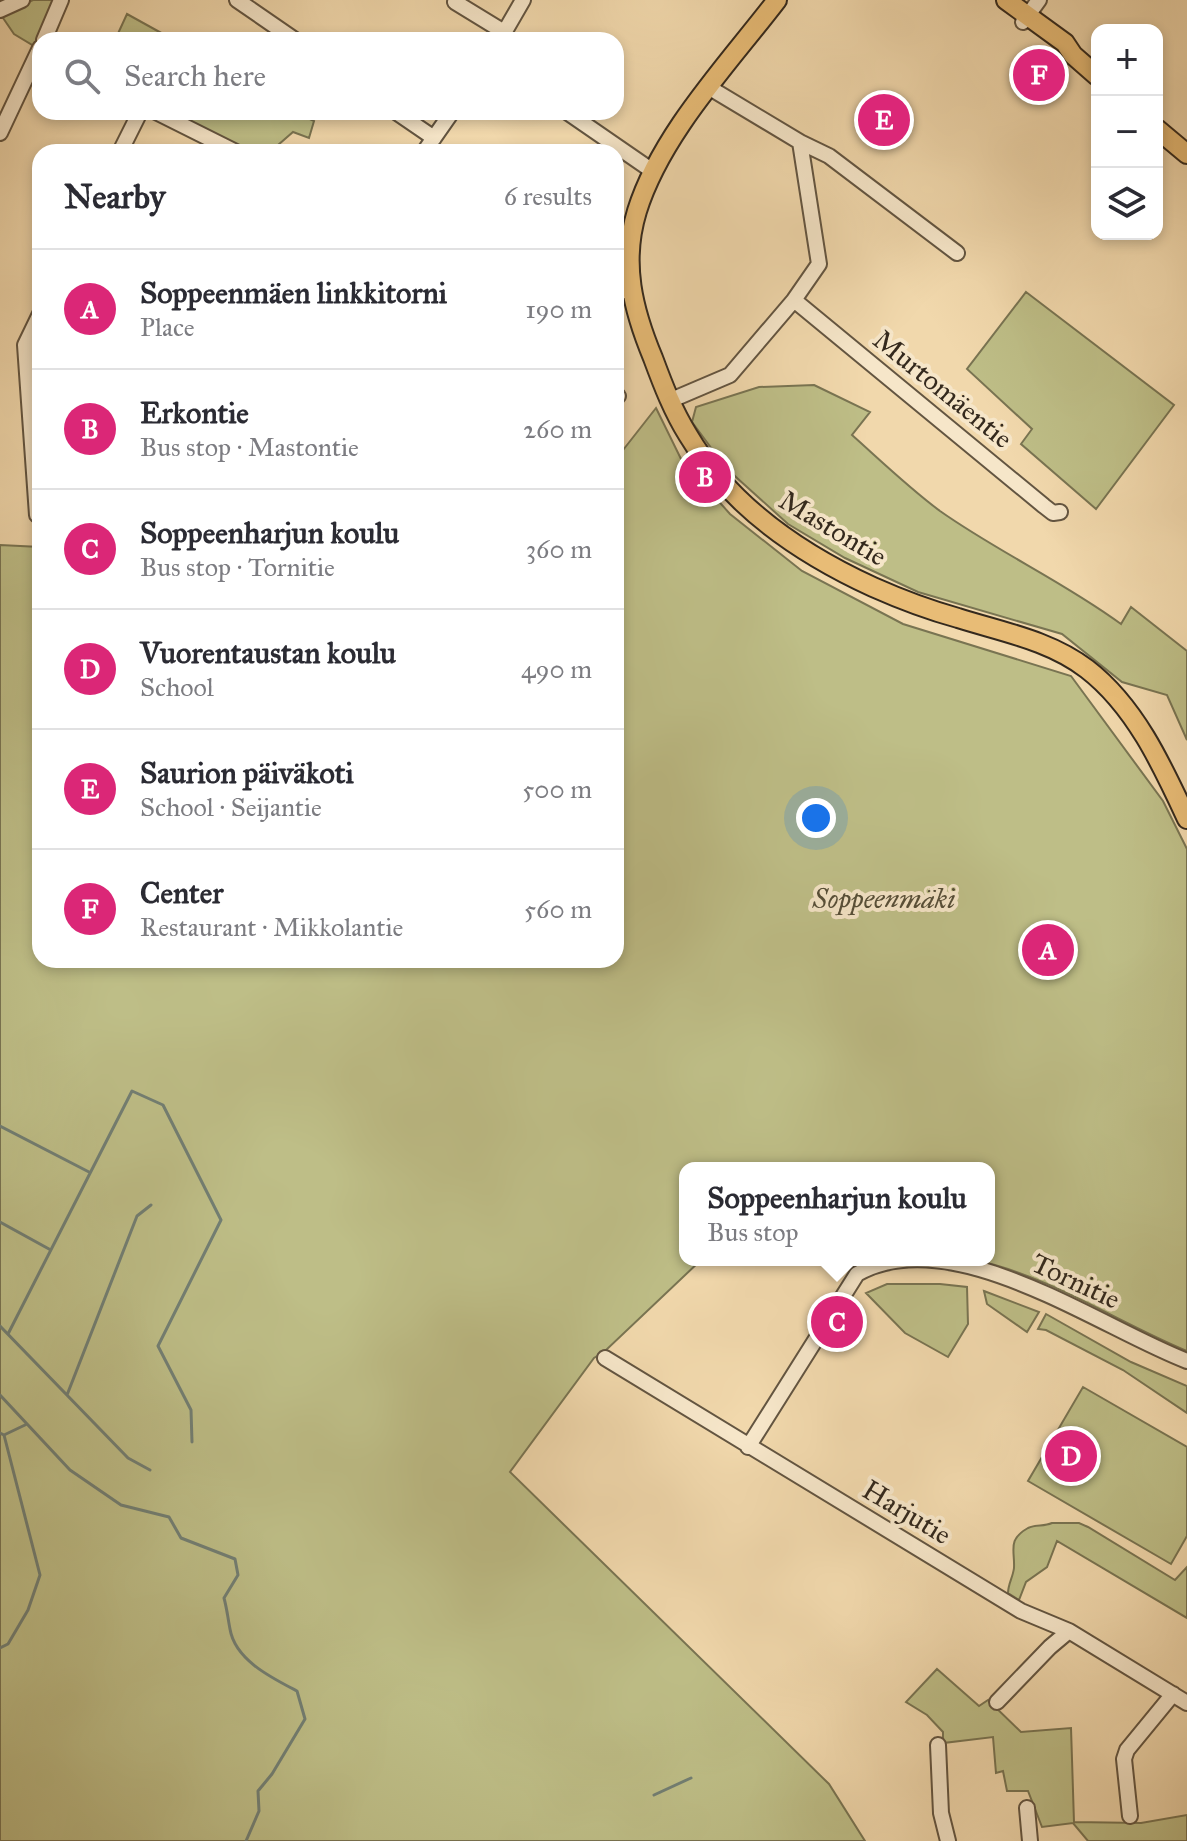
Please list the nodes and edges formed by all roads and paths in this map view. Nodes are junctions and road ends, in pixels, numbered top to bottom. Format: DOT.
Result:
graph roads {
  1 [pos="22,0"];
  2 [pos="61,0"];
  3 [pos="237,0"];
  4 [pos="523,0"];
  5 [pos="777,0"];
  6 [pos="991,0"];
  7 [pos="1006,0"];
  8 [pos="455,2"];
  9 [pos="0,10"];
  10 [pos="1030,12"];
  11 [pos="47,32"];
  12 [pos="283,32"];
  13 [pos="496,32"];
  14 [pos="504,32"];
  15 [pos="32,67"];
  16 [pos="1091,71"];
  17 [pos="710,88"];
  18 [pos="136,120"];
  19 [pos="172,120"];
  20 [pos="408,120"];
  21 [pos="446,120"];
  22 [pos="579,120"];
  23 [pos="0,133"];
  24 [pos="1163,134"];
  25 [pos="434,138"];
  26 [pos="800,142"];
  27 [pos="124,144"];
  28 [pos="220,144"];
  29 [pos="430,144"];
  30 [pos="613,144"];
  31 [pos="624,151"];
  32 [pos="1187,154"];
  33 [pos="654,172"];
  34 [pos="957,253"];
  35 [pos="624,287"];
  36 [pos="624,293"];
  37 [pos="794,300"];
  38 [pos="32,331"];
  39 [pos="32,360"];
  40 [pos="669,401"];
  41 [pos="1060,512"];
  42 [pos="1187,819"];
  43 [pos="876,1266"];
  44 [pos="957,1266"];
  45 [pos="605,1358"];
  46 [pos="1187,1361"];
  47 [pos="748,1447"];
  48 [pos="1069,1631"];
  49 [pos="1173,1694"];
  50 [pos="997,1702"];
  51 [pos="1187,1703"];
  52 [pos="938,1745"];
  53 [pos="1027,1808"];
  54 [pos="1130,1816"];
  55 [pos="948,1841"];
  56 [pos="1030,1841"];
  1 -- 9 [label="street"];
  2 -- 11 [label="street"];
  3 -- 12 [label="street"];
  4 -- 14 [label="street"];
  5 -- 17 [label="main road, Mastontie"];
  6 -- 10 [label="main road"];
  7 -- 10 [label="main road"];
  8 -- 13 [label="street"];
  10 -- 16 [label="main road"];
  15 -- 23 [label="street"];
  17 -- 26 [label="street"];
  17 -- 33 [label="main road, Mastontie"];
  18 -- 27 [label="street"];
  19 -- 28 [label="street"];
  20 -- 25 [label="street"];
  21 -- 25 [label="street"];
  22 -- 30 [label="street"];
  24 -- 32 [label="main road"];
  25 -- 29 [label="street"];
  26 -- 34 [label="street"];
  26 -- 37 [label="street"];
  31 -- 33 [label="street"];
  33 -- 35 [label="main road, Mastontie"];
  36 -- 40 [label="main road, Mastontie"];
  37 -- 40 [label="street"];
  37 -- 41 [label="street, Murtomäentie"];
  38 -- 39 [label="street"];
  40 -- 42 [label="main road, Mastontie"];
  43 -- 47 [label="street, Tornitie"];
  44 -- 46 [label="street, Tornitie"];
  45 -- 47 [label="street, Harjutie"];
  47 -- 48 [label="street, Harjutie"];
  48 -- 49 [label="street, Harjutie"];
  48 -- 50 [label="street"];
  49 -- 51 [label="street, Harjutie"];
  49 -- 54 [label="street"];
  52 -- 55 [label="street"];
  53 -- 56 [label="street"];
}
